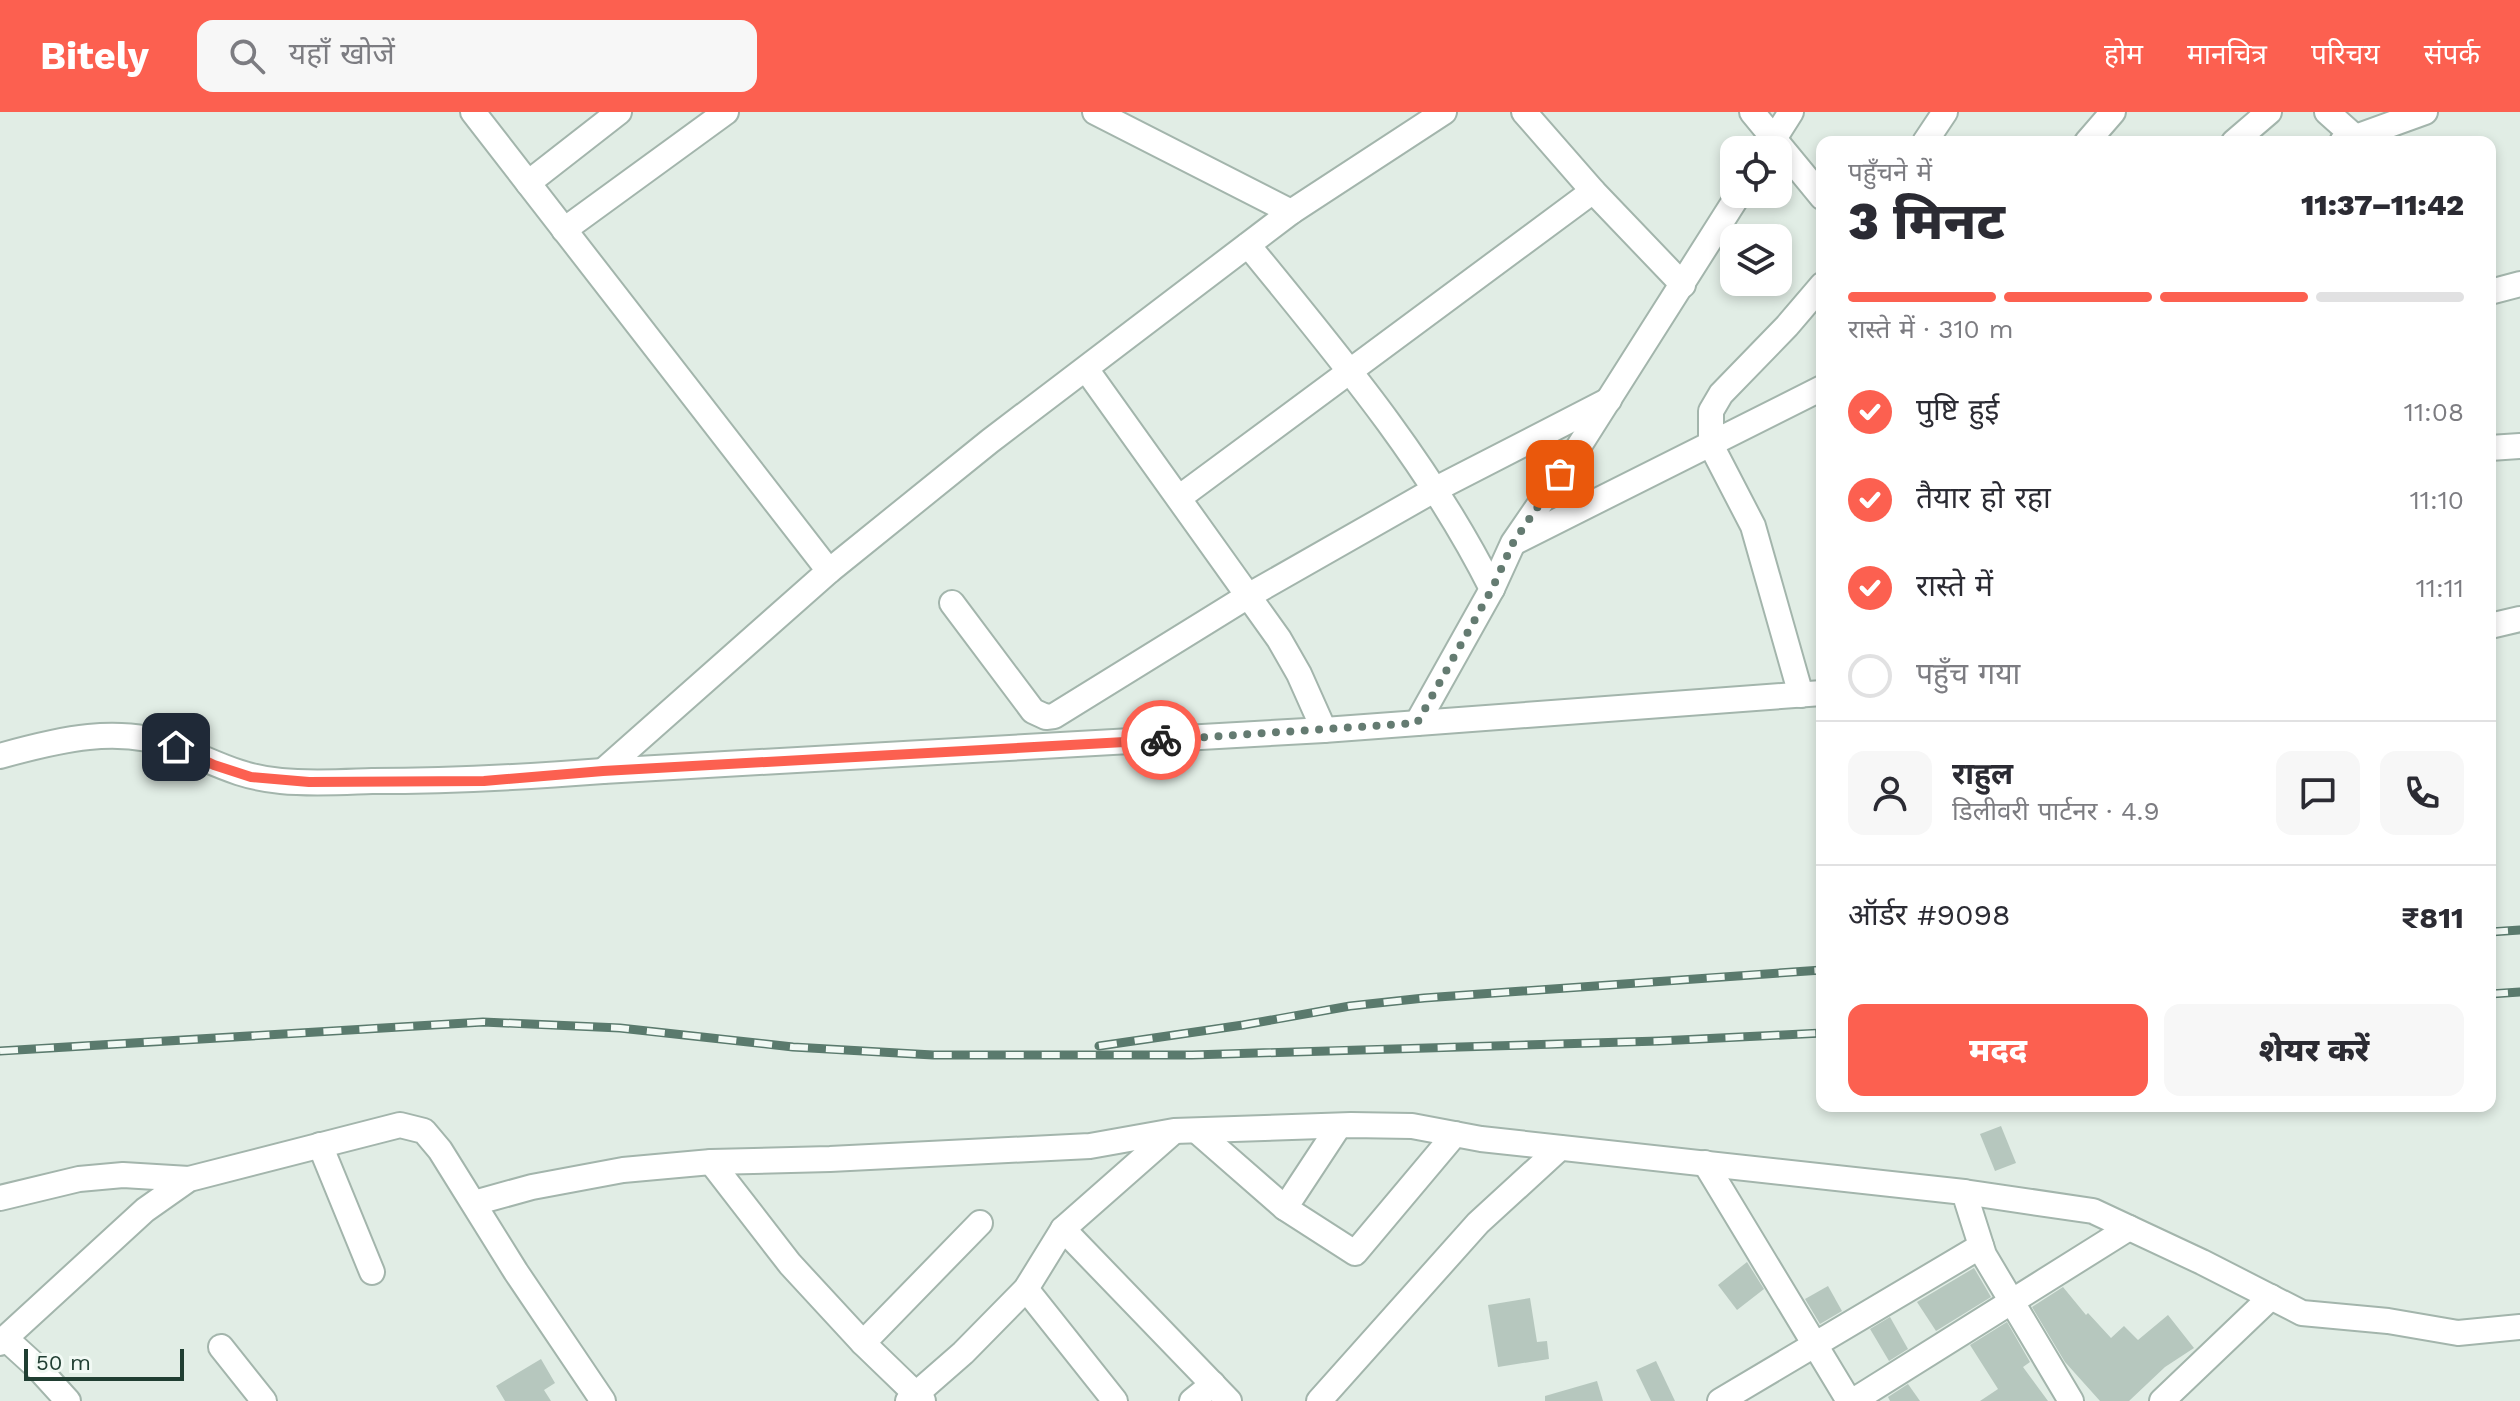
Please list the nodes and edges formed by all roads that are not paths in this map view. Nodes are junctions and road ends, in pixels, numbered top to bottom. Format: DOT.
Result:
graph roads {
  1 [pos="473,112"];
  2 [pos="619,112"];
  3 [pos="726,112"];
  4 [pos="1095,112"];
  5 [pos="1444,112"];
  6 [pos="1524,112"];
  7 [pos="1752,112"];
  8 [pos="1791,112"];
  9 [pos="1945,112"];
  10 [pos="2113,112"];
  11 [pos="2269,112"];
  12 [pos="2327,112"];
  13 [pos="2425,112"];
  14 [pos="1766,136"];
  15 [pos="1775,136"];
  16 [pos="1929,136"];
  17 [pos="2092,136"];
  18 [pos="2241,136"];
  19 [pos="2347,136"];
  20 [pos="2357,136"];
  21 [pos="1792,166"];
  22 [pos="528,183"];
  23 [pos="1593,191"];
  24 [pos="1816,191"];
  25 [pos="1730,208"];
  26 [pos="1291,212"];
  27 [pos="564,230"];
  28 [pos="1248,245"];
  29 [pos="2520,284"];
  30 [pos="1683,285"];
  31 [pos="2496,290"];
  32 [pos="1816,292"];
  33 [pos="1086,369"];
  34 [pos="1352,372"];
  35 [pos="1816,391"];
  36 [pos="1609,400"];
  37 [pos="1711,445"];
  38 [pos="2520,446"];
  39 [pos="2496,448"];
  40 [pos="1434,490"];
  41 [pos="1180,497"];
  42 [pos="1513,543"];
  43 [pos="1474,554"];
  44 [pos="829,571"];
  45 [pos="1492,589"];
  46 [pos="1248,596"];
  47 [pos="952,603"];
  48 [pos="2520,619"];
  49 [pos="2496,625"];
  50 [pos="1812,694"];
  51 [pos="1417,723"];
  52 [pos="1324,730"];
  53 [pos="0,756"];
  54 [pos="603,771"];
  55 [pos="1339,1126"];
  56 [pos="1186,1131"];
  57 [pos="1455,1134"];
  58 [pos="320,1145"];
  59 [pos="1560,1148"];
  60 [pos="711,1162"];
  61 [pos="1705,1163"];
  62 [pos="189,1179"];
  63 [pos="1964,1192"];
  64 [pos="0,1198"];
  65 [pos="474,1203"];
  66 [pos="1285,1208"];
  67 [pos="980,1223"];
  68 [pos="2129,1228"];
  69 [pos="1063,1229"];
  70 [pos="1981,1246"];
  71 [pos="372,1272"];
  72 [pos="1026,1289"];
  73 [pos="2271,1297"];
  74 [pos="2012,1302"];
  75 [pos="2520,1327"];
  76 [pos="3,1340"];
  77 [pos="863,1343"];
  78 [pos="1814,1344"];
  79 [pos="221,1347"];
  80 [pos="1221,1393"];
  81 [pos="916,1399"];
  82 [pos="68,1401"];
  83 [pos="264,1401"];
  84 [pos="603,1401"];
  85 [pos="1115,1401"];
  86 [pos="1192,1401"];
  87 [pos="1319,1401"];
  88 [pos="1720,1401"];
  89 [pos="1851,1401"];
  90 [pos="2071,1401"];
  91 [pos="2162,1401"];
  1 -- 22 [label="street"];
  2 -- 22 [label="street"];
  3 -- 27 [label="street"];
  4 -- 26 [label="street"];
  5 -- 26 [label="street"];
  6 -- 23 [label="street"];
  7 -- 14 [label="street"];
  8 -- 15 [label="street"];
  9 -- 16 [label="street"];
  10 -- 17 [label="street"];
  11 -- 18 [label="street"];
  12 -- 19 [label="street"];
  13 -- 20 [label="street"];
  21 -- 24 [label="street"];
  22 -- 27 [label="street"];
  23 -- 30 [label="street"];
  23 -- 34 [label="street"];
  25 -- 30 [label="street"];
  26 -- 28 [label="street"];
  27 -- 44 [label="street"];
  28 -- 33 [label="street"];
  28 -- 34 [label="street"];
  29 -- 31 [label="street"];
  30 -- 36 [label="street"];
  32 -- 37 [label="street"];
  33 -- 41 [label="street"];
  33 -- 44 [label="street"];
  34 -- 40 [label="street"];
  34 -- 41 [label="street"];
  35 -- 37 [label="street"];
  36 -- 40 [label="street"];
  36 -- 42 [label="street"];
  37 -- 42 [label="street"];
  37 -- 50 [label="street"];
  38 -- 39 [label="street"];
  40 -- 43 [label="street"];
  40 -- 46 [label="street"];
  41 -- 46 [label="street"];
  42 -- 43 [label="street"];
  42 -- 45 [label="street"];
  43 -- 45 [label="street"];
  44 -- 54 [label="street"];
  45 -- 51 [label="street"];
  46 -- 47 [label="street"];
  46 -- 52 [label="street"];
  48 -- 49 [label="street"];
  50 -- 51 [label="street"];
  51 -- 52 [label="street"];
  52 -- 54 [label="street"];
  53 -- 54 [label="street"];
  55 -- 56 [label="street"];
  55 -- 57 [label="street"];
  55 -- 66 [label="street"];
  56 -- 60 [label="street"];
  56 -- 66 [label="street"];
  56 -- 69 [label="street"];
  57 -- 59 [label="street"];
  57 -- 66 [label="street"];
  58 -- 62 [label="street"];
  58 -- 65 [label="street"];
  58 -- 71 [label="street"];
  59 -- 61 [label="street"];
  59 -- 87 [label="street"];
  60 -- 65 [label="street"];
  60 -- 77 [label="street"];
  61 -- 63 [label="street"];
  61 -- 78 [label="street"];
  62 -- 64 [label="street"];
  62 -- 76 [label="street"];
  63 -- 68 [label="street"];
  63 -- 70 [label="street"];
  65 -- 84 [label="street"];
  67 -- 77 [label="street"];
  68 -- 73 [label="street"];
  68 -- 74 [label="street"];
  69 -- 72 [label="street"];
  69 -- 80 [label="street"];
  70 -- 74 [label="street"];
  70 -- 78 [label="street"];
  72 -- 81 [label="street"];
  72 -- 85 [label="street"];
  73 -- 75 [label="street"];
  73 -- 91 [label="street"];
  74 -- 89 [label="street"];
  74 -- 90 [label="street"];
  76 -- 82 [label="street"];
  77 -- 81 [label="street"];
  78 -- 88 [label="street"];
  78 -- 89 [label="street"];
  79 -- 83 [label="street"];
  80 -- 86 [label="street"];
}
